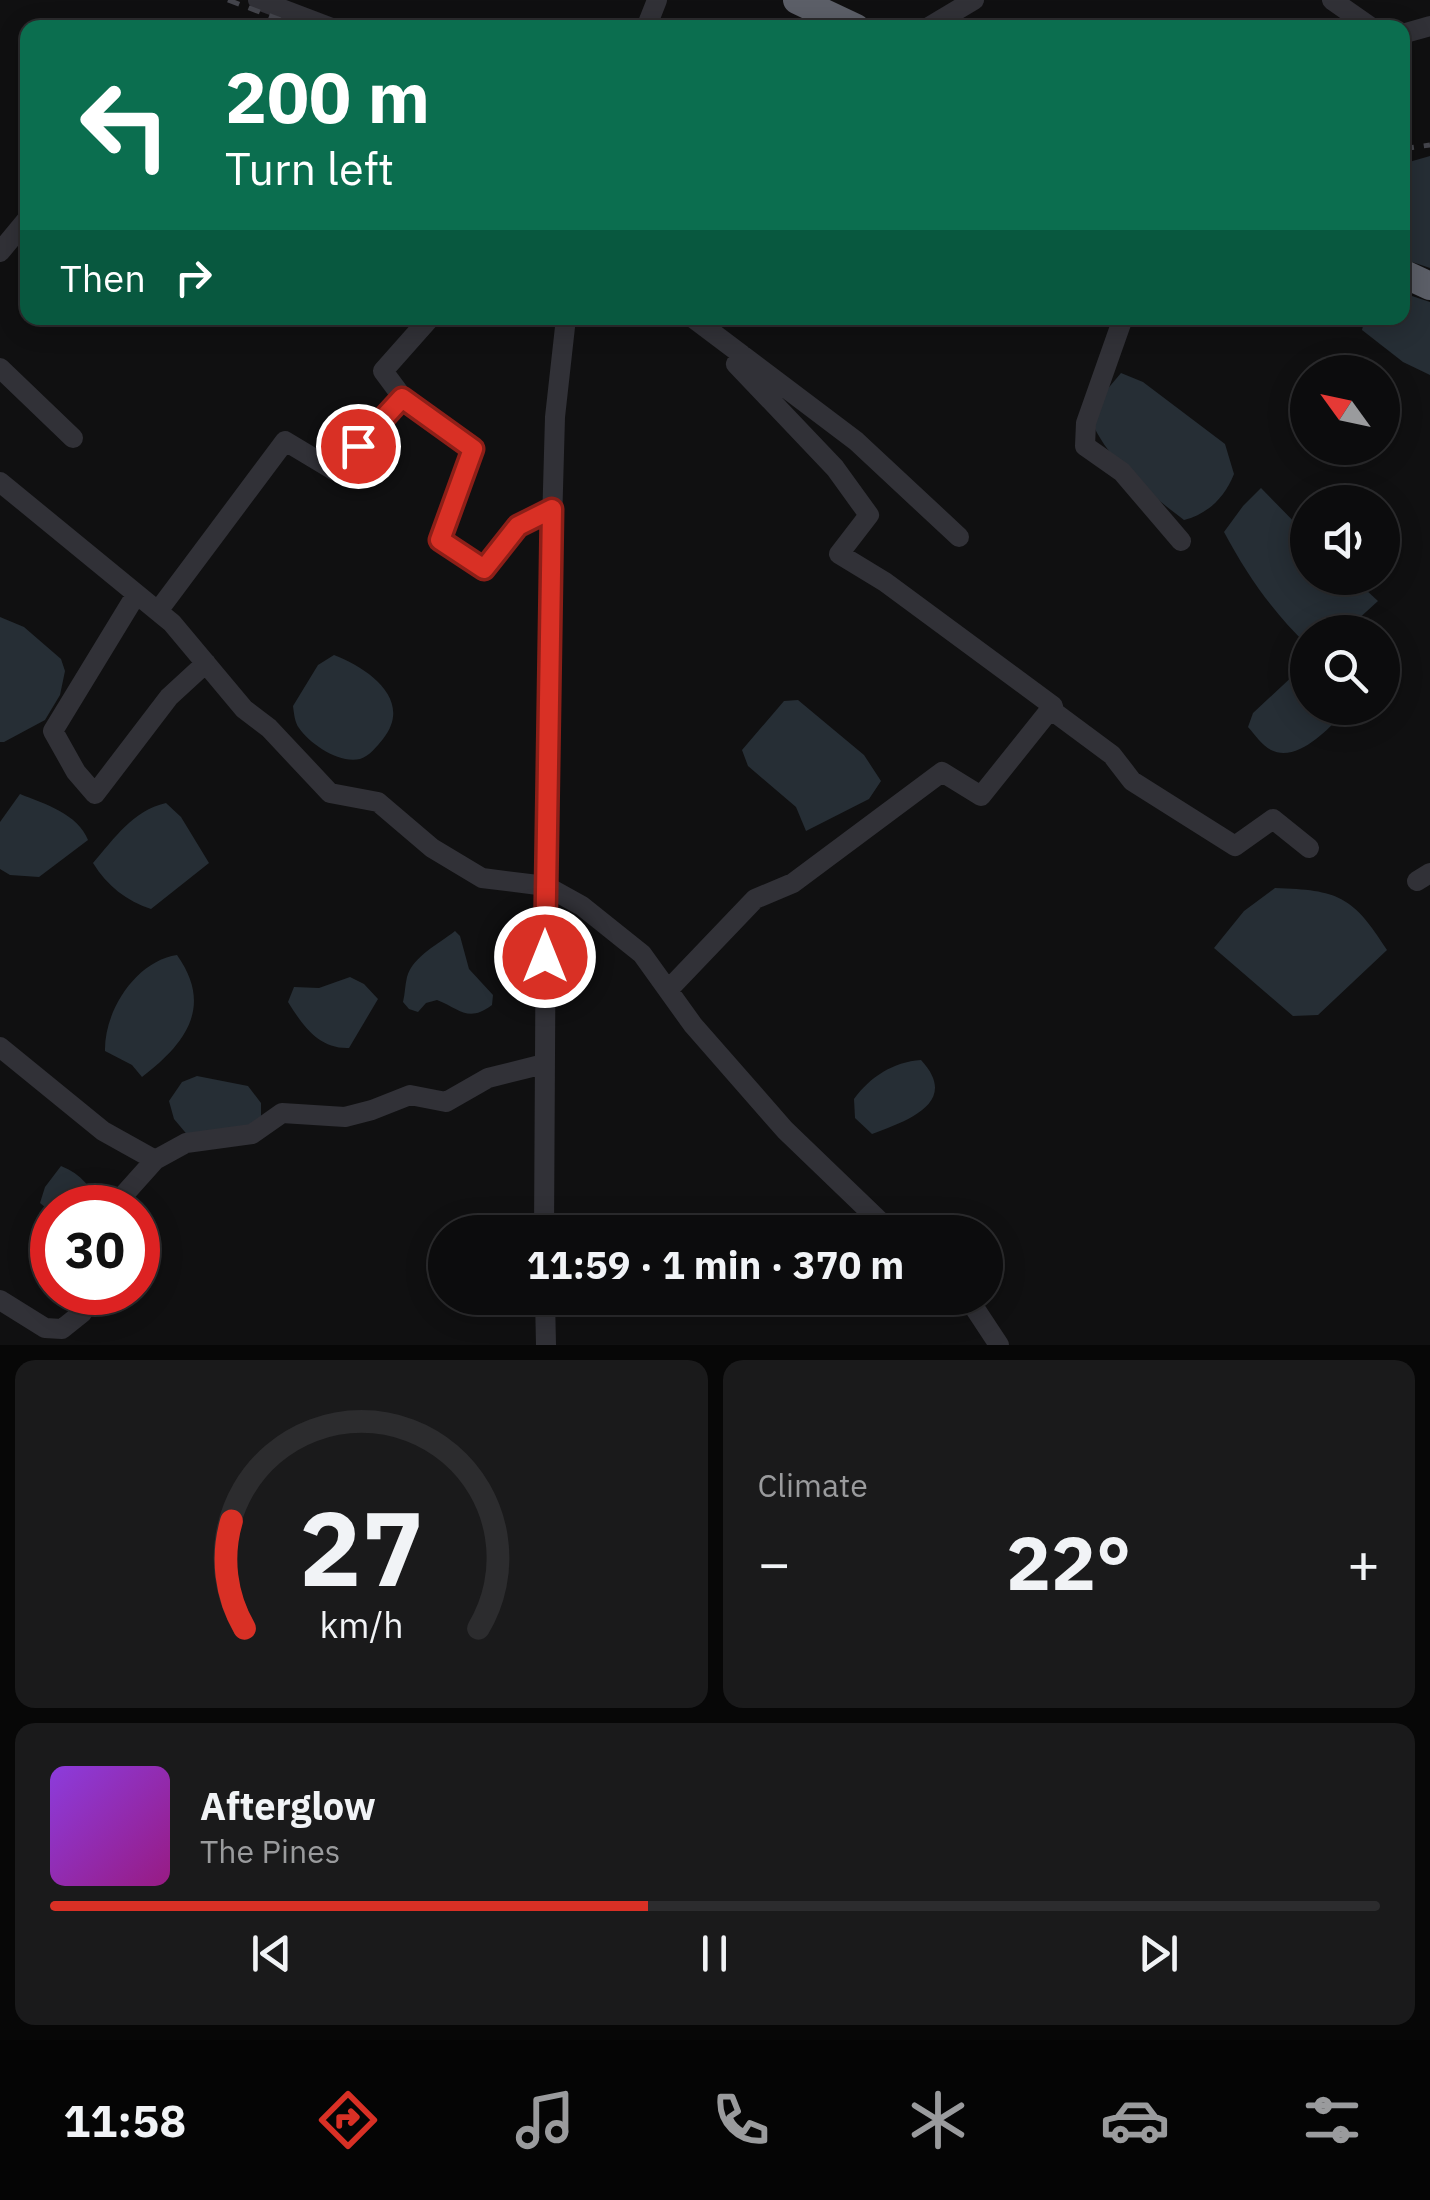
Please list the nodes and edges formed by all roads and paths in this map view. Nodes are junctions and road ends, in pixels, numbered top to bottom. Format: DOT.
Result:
graph roads {
  1 [pos="258,0"];
  2 [pos="797,0"];
  3 [pos="974,0"];
  4 [pos="1332,0"];
  5 [pos="311,20"];
  6 [pos="839,20"];
  7 [pos="940,20"];
  8 [pos="1361,20"];
  9 [pos="20,228"];
  10 [pos="0,252"];
  11 [pos="424,325"];
  12 [pos="565,325"];
  13 [pos="702,325"];
  14 [pos="1121,325"];
  15 [pos="741,354"];
  16 [pos="0,368"];
  17 [pos="402,398"];
  18 [pos="73,438"];
  19 [pos="0,482"];
  20 [pos="552,509"];
  21 [pos="959,537"];
  22 [pos="1181,541"];
  23 [pos="134,598"];
  24 [pos="158,611"];
  25 [pos="206,664"];
  26 [pos="1050,709"];
  27 [pos="1309,848"];
  28 [pos="546,886"];
  29 [pos="668,990"];
  30 [pos="0,1046"];
  31 [pos="544,1064"];
  32 [pos="154,1160"];
  33 [pos="132,1185"];
  34 [pos="544,1215"];
  35 [pos="873,1215"];
  36 [pos="0,1300"];
  37 [pos="80,1315"];
  38 [pos="545,1315"];
  39 [pos="980,1315"];
  40 [pos="546,1345"];
  41 [pos="1000,1345"];
  1 -- 5 [label="street"];
  2 -- 6 [label="highway"];
  3 -- 7 [label="street"];
  4 -- 8 [label="street"];
  9 -- 10 [label="street"];
  11 -- 17 [label="street"];
  12 -- 20 [label="street"];
  13 -- 15 [label="street"];
  14 -- 22 [label="street"];
  15 -- 21 [label="street"];
  15 -- 26 [label="street"];
  16 -- 18 [label="street"];
  17 -- 20 [label="street"];
  17 -- 24 [label="street"];
  19 -- 24 [label="street"];
  20 -- 28 [label="street"];
  23 -- 25 [label="street"];
  24 -- 25 [label="street"];
  25 -- 28 [label="street"];
  26 -- 27 [label="street"];
  26 -- 29 [label="street"];
  28 -- 29 [label="street"];
  28 -- 31 [label="street"];
  29 -- 35 [label="street"];
  30 -- 32 [label="street"];
  31 -- 32 [label="street"];
  31 -- 34 [label="street"];
  32 -- 33 [label="street"];
  36 -- 37 [label="street"];
  38 -- 40 [label="street"];
  39 -- 41 [label="street"];
}
